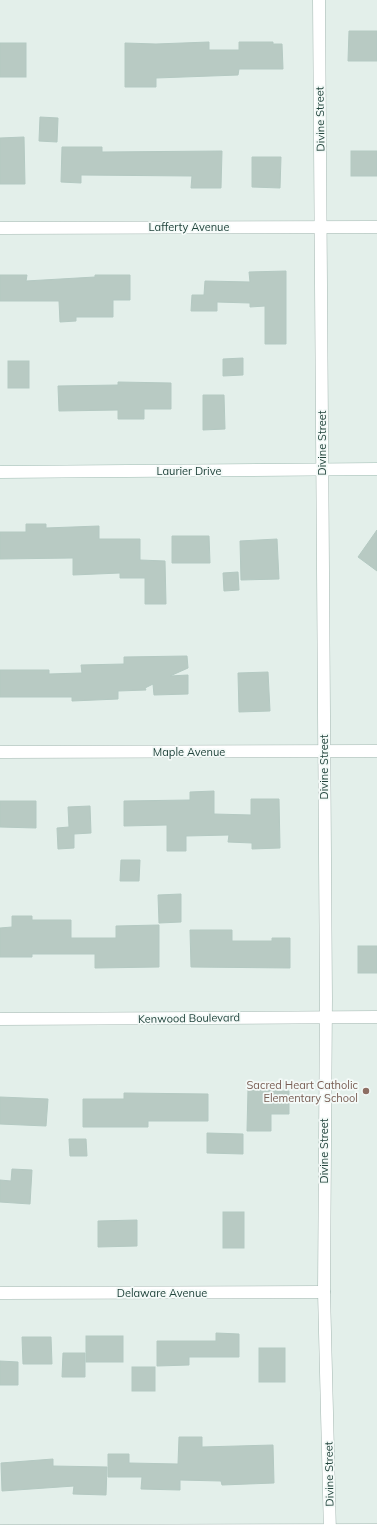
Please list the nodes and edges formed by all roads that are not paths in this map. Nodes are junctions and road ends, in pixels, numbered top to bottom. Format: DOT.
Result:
graph roads {
  1 [pos="319,0"];
  2 [pos="322,227"];
  3 [pos="377,227"];
  4 [pos="0,228"];
  5 [pos="377,469"];
  6 [pos="322,470"];
  7 [pos="0,472"];
  8 [pos="377,751"];
  9 [pos="0,752"];
  10 [pos="324,752"];
  11 [pos="325,1016"];
  12 [pos="377,1017"];
  13 [pos="0,1019"];
  14 [pos="324,1292"];
  15 [pos="0,1294"];
  16 [pos="377,1530"];
  17 [pos="0,1531"];
  18 [pos="330,1532"];
  1 -- 2 [label="street, Divine Street"];
  2 -- 3 [label="street, Lafferty Avenue"];
  2 -- 4 [label="street, Lafferty Avenue"];
  2 -- 6 [label="street, Divine Street"];
  5 -- 6 [label="street, Laurier Drive"];
  6 -- 7 [label="street, Laurier Drive"];
  6 -- 10 [label="street, Divine Street"];
  8 -- 10 [label="street, Maple Avenue"];
  9 -- 10 [label="street, Maple Avenue"];
  10 -- 11 [label="street, Divine Street"];
  11 -- 12 [label="street, Kenwood Boulevard"];
  11 -- 13 [label="street, Kenwood Boulevard"];
  11 -- 14 [label="street, Divine Street"];
  14 -- 15 [label="street, Delaware Avenue"];
  14 -- 18 [label="street, Divine Street"];
  16 -- 18 [label="street"];
  17 -- 18 [label="street"];
}
